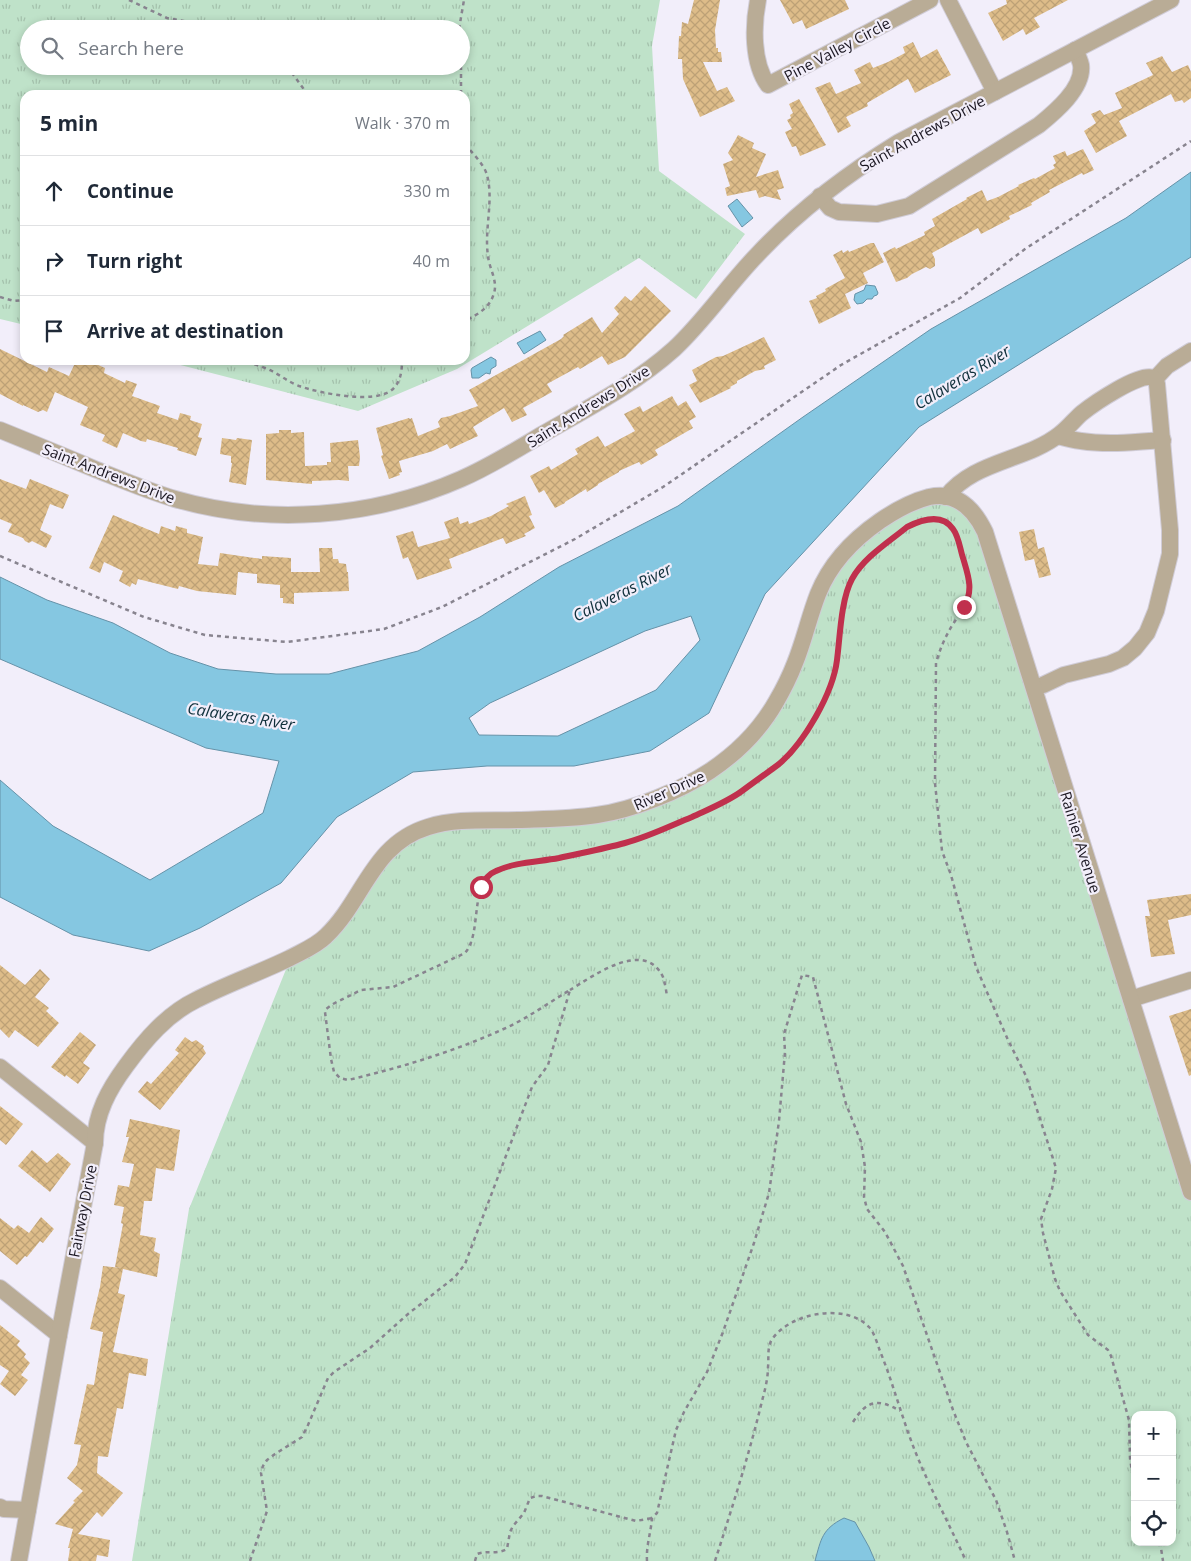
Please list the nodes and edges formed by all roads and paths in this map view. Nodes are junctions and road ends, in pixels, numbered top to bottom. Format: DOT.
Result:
graph roads {
  1 [pos="129,0"];
  2 [pos="464,0"];
  3 [pos="758,0"];
  4 [pos="930,0"];
  5 [pos="948,0"];
  6 [pos="1171,0"];
  7 [pos="178,20"];
  8 [pos="461,20"];
  9 [pos="1075,50"];
  10 [pos="294,75"];
  11 [pos="460,75"];
  12 [pos="304,90"];
  13 [pos="461,90"];
  14 [pos="995,92"];
  15 [pos="1191,141"];
  16 [pos="470,150"];
  17 [pos="820,196"];
  18 [pos="0,297"];
  19 [pos="20,300"];
  20 [pos="470,318"];
  21 [pos="1191,350"];
  22 [pos="254,365"];
  23 [pos="401,365"];
  24 [pos="1155,379"];
  25 [pos="0,430"];
  26 [pos="1058,436"];
  27 [pos="1163,440"];
  28 [pos="952,498"];
  29 [pos="0,556"];
  30 [pos="1043,686"];
  31 [pos="291,957"];
  32 [pos="1191,980"];
  33 [pos="570,990"];
  34 [pos="667,996"];
  35 [pos="1131,999"];
  36 [pos="0,1067"];
  37 [pos="95,1143"];
  38 [pos="1191,1192"];
  39 [pos="0,1288"];
  40 [pos="58,1335"];
  41 [pos="901,1412"];
  42 [pos="854,1422"];
  43 [pos="1131,1465"];
  44 [pos="0,1507"];
  45 [pos="28,1510"];
  46 [pos="652,1518"];
  47 [pos="1160,1546"];
  48 [pos="19,1561"];
  49 [pos="250,1561"];
  50 [pos="475,1561"];
  51 [pos="646,1561"];
  52 [pos="715,1561"];
  53 [pos="966,1561"];
  54 [pos="1015,1561"];
  55 [pos="1162,1561"];
  1 -- 7 [label="path"];
  2 -- 8 [label="path"];
  3 -- 4 [label="street, Pine Valley Circle"];
  5 -- 14 [label="street"];
  6 -- 9 [label="street, Saint Andrews Drive"];
  9 -- 14 [label="street, Saint Andrews Drive"];
  9 -- 17 [label="street"];
  10 -- 12 [label="path"];
  11 -- 13 [label="path"];
  14 -- 17 [label="street, Saint Andrews Drive"];
  15 -- 29 [label="path"];
  16 -- 20 [label="path"];
  17 -- 25 [label="street, Saint Andrews Drive"];
  18 -- 19 [label="path"];
  21 -- 24 [label="street"];
  22 -- 23 [label="path"];
  24 -- 26 [label="street"];
  24 -- 27 [label="street"];
  26 -- 27 [label="street"];
  26 -- 28 [label="street"];
  27 -- 30 [label="street"];
  28 -- 31 [label="street, River Drive"];
  28 -- 35 [label="street, Rainier Avenue"];
  31 -- 37 [label="street, Fairway Drive"];
  32 -- 35 [label="street"];
  33 -- 34 [label="path"];
  33 -- 43 [label="path"];
  33 -- 49 [label="path"];
  35 -- 38 [label="street, Rainier Avenue"];
  36 -- 37 [label="street"];
  37 -- 40 [label="street, Fairway Drive"];
  39 -- 40 [label="street"];
  40 -- 45 [label="street, Fairway Drive"];
  41 -- 42 [label="path"];
  41 -- 52 [label="path"];
  41 -- 53 [label="path"];
  44 -- 45 [label="street"];
  45 -- 48 [label="street, Fairway Drive"];
  46 -- 50 [label="path"];
  46 -- 51 [label="path"];
  46 -- 54 [label="path"];
  47 -- 55 [label="path"];
}
